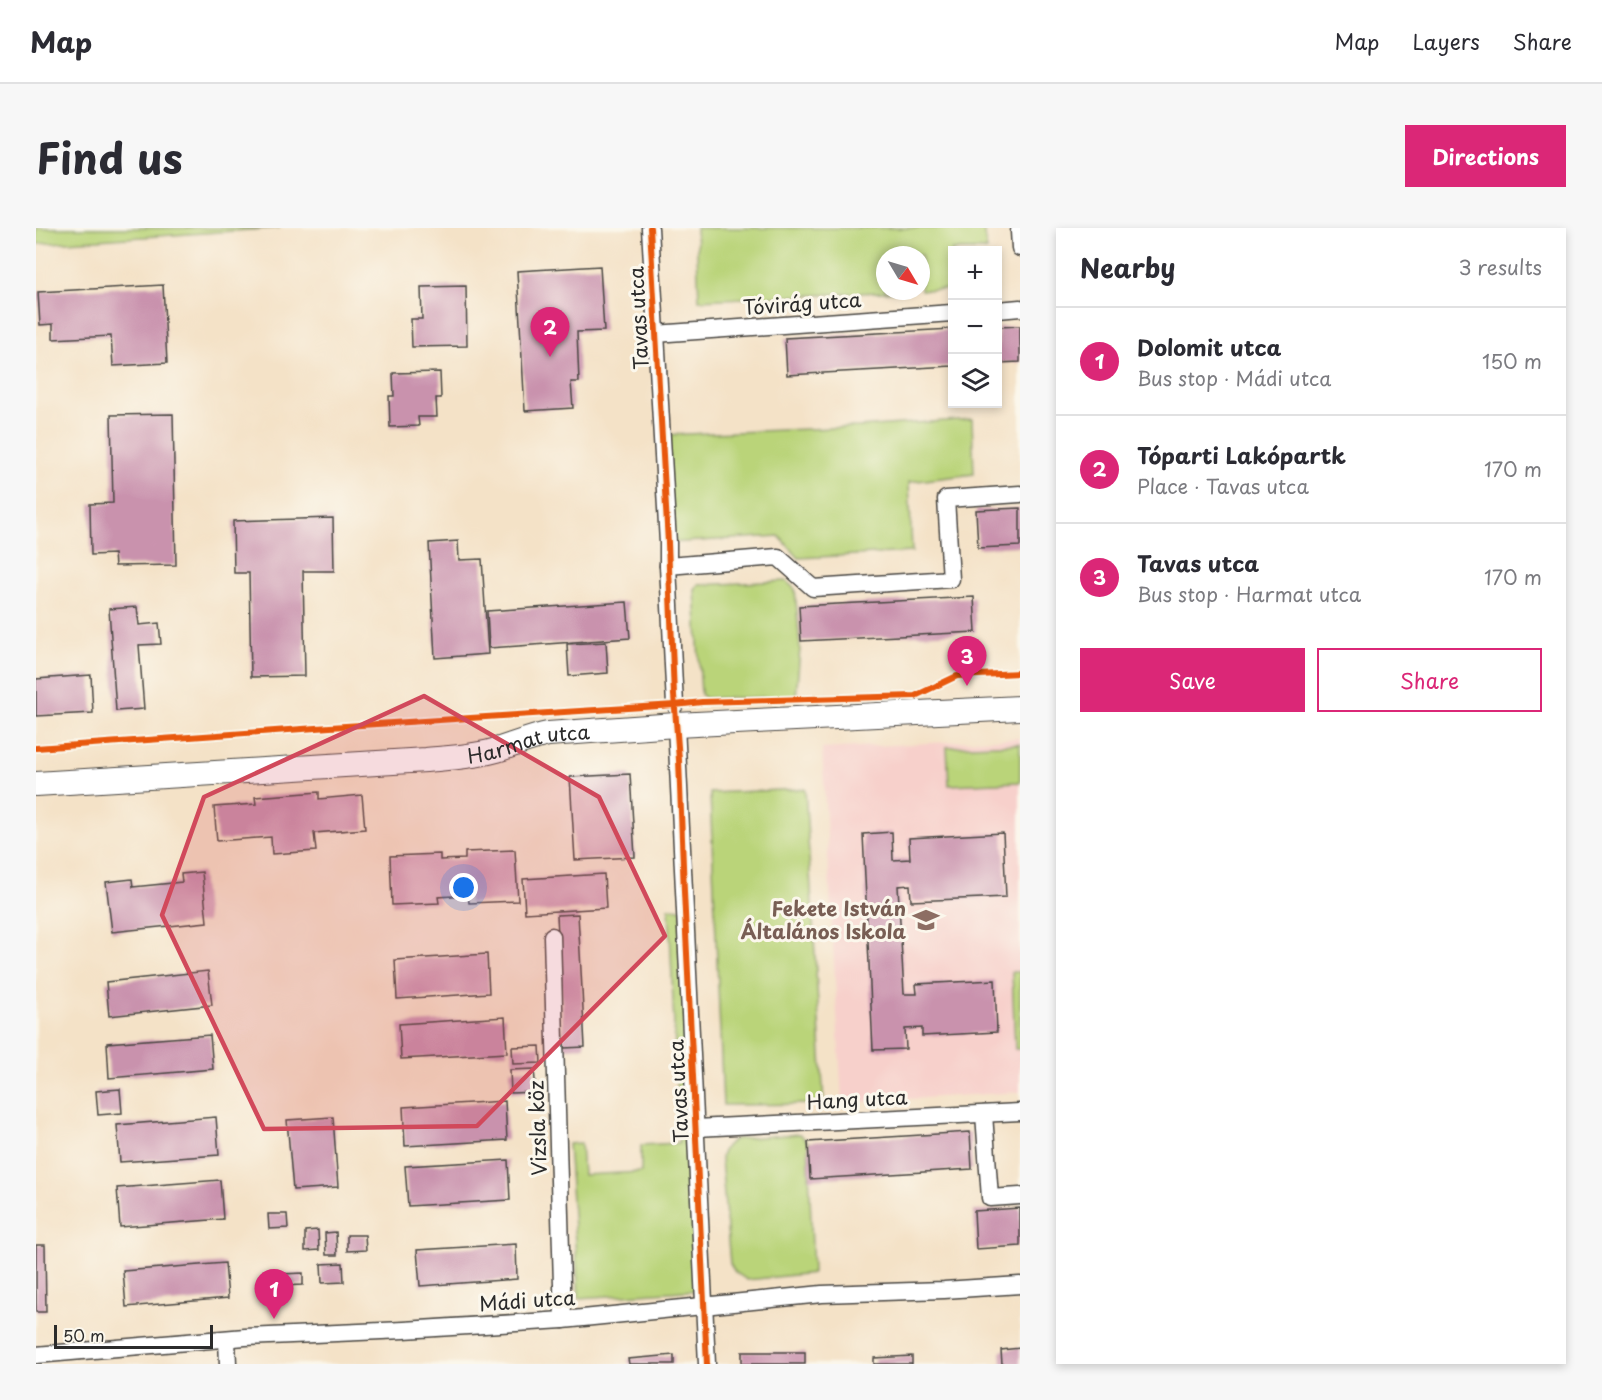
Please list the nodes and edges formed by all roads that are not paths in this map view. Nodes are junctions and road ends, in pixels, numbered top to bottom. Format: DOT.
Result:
graph roads {
  1 [pos="650,228"];
  2 [pos="1020,231"];
  3 [pos="1020,248"];
  4 [pos="1020,308"];
  5 [pos="1002,310"];
  6 [pos="948,313"];
  7 [pos="655,334"];
  8 [pos="1020,494"];
  9 [pos="668,566"];
  10 [pos="1020,708"];
  11 [pos="676,715"];
  12 [pos="36,784"];
  13 [pos="552,936"];
  14 [pos="1020,1112"];
  15 [pos="984,1114"];
  16 [pos="696,1128"];
  17 [pos="1020,1196"];
  18 [pos="1020,1285"];
  19 [pos="704,1305"];
  20 [pos="563,1320"];
  21 [pos="227,1339"];
  22 [pos="36,1355"];
  23 [pos="228,1364"];
  24 [pos="708,1364"];
  1 -- 7 [label="street, Tavas utca"];
  2 -- 3 [label="street"];
  4 -- 5 [label="street"];
  6 -- 7 [label="street, Tóvirág utca"];
  7 -- 9 [label="street, Tavas utca"];
  8 -- 9 [label="street"];
  9 -- 11 [label="street, Tavas utca"];
  10 -- 11 [label="street, Harmat utca"];
  11 -- 12 [label="street, Harmat utca"];
  11 -- 16 [label="street, Tavas utca"];
  13 -- 20 [label="street, Vizsla köz"];
  14 -- 15 [label="street, Hang utca"];
  15 -- 16 [label="street, Hang utca"];
  15 -- 17 [label="street"];
  16 -- 19 [label="street, Tavas utca"];
  18 -- 19 [label="street, Mádi utca"];
  19 -- 20 [label="street, Mádi utca"];
  19 -- 24 [label="street, Tavas utca"];
  20 -- 21 [label="street, Mádi utca"];
  21 -- 22 [label="street, Mádi utca"];
  21 -- 23 [label="street"];
}
